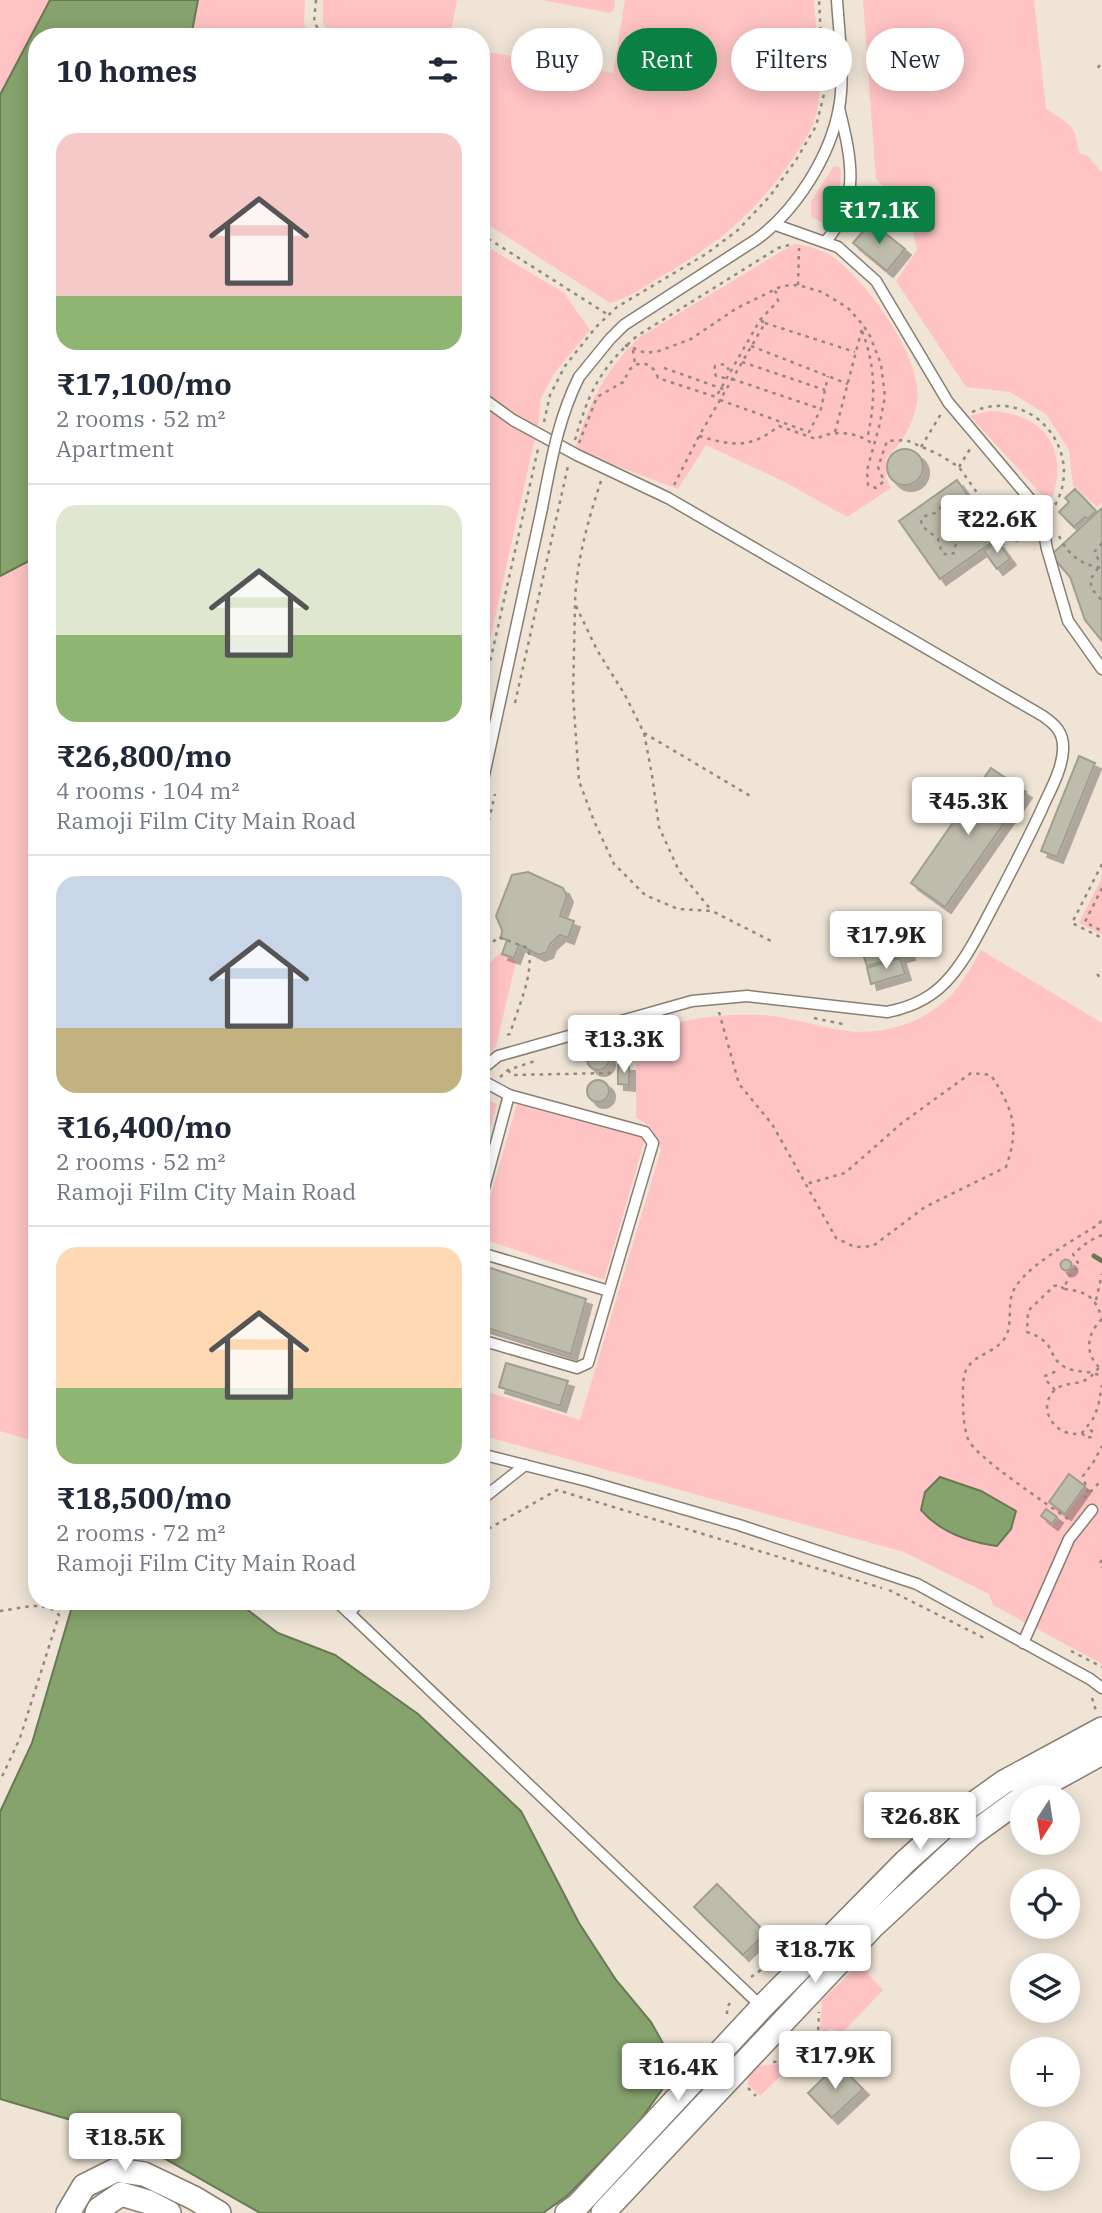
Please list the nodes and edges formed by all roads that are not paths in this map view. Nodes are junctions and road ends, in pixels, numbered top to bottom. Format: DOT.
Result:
graph roads {
  1 [pos="837,0"];
  2 [pos="839,108"];
  3 [pos="776,225"];
  4 [pos="825,242"];
  5 [pos="490,403"];
  6 [pos="1102,669"];
  7 [pos="490,748"];
  8 [pos="490,1063"];
  9 [pos="490,1085"];
  10 [pos="509,1095"];
  11 [pos="490,1166"];
  12 [pos="490,1256"];
  13 [pos="609,1291"];
  14 [pos="490,1343"];
  15 [pos="490,1456"];
  16 [pos="525,1465"];
  17 [pos="490,1493"];
  18 [pos="1092,1510"];
  19 [pos="346,1610"];
  20 [pos="352,1610"];
  21 [pos="349,1613"];
  22 [pos="1023,1643"];
  23 [pos="1090,1679"];
  24 [pos="1102,1682"];
  25 [pos="1102,1688"];
  26 [pos="1099,1722"];
  27 [pos="1102,1754"];
  28 [pos="1044,1785"];
  29 [pos="1010,1806"];
  30 [pos="844,1939"];
  31 [pos="762,2007"];
  32 [pos="706,2068"];
  33 [pos="725,2085"];
  34 [pos="68,2213"];
  35 [pos="97,2213"];
  36 [pos="169,2213"];
  37 [pos="219,2213"];
  38 [pos="568,2213"];
  39 [pos="603,2213"];
  1 -- 2 [label="lane"];
  2 -- 3 [label="lane"];
  2 -- 4 [label="lane"];
  3 -- 4 [label="lane"];
  3 -- 7 [label="lane, bridge"];
  4 -- 6 [label="lane"];
  5 -- 8 [label="lane"];
  9 -- 10 [label="lane"];
  10 -- 11 [label="lane"];
  10 -- 13 [label="lane"];
  12 -- 13 [label="lane"];
  13 -- 14 [label="lane"];
  15 -- 16 [label="lane"];
  16 -- 17 [label="lane"];
  16 -- 22 [label="lane"];
  18 -- 22 [label="lane"];
  19 -- 21 [label="lane"];
  20 -- 21 [label="lane"];
  21 -- 31 [label="lane"];
  22 -- 23 [label="lane"];
  23 -- 24 [label="lane"];
  23 -- 25 [label="lane"];
  26 -- 30 [label="street"];
  27 -- 28 [label="street"];
  29 -- 30 [label="street"];
  30 -- 31 [label="street"];
  30 -- 33 [label="street"];
  31 -- 32 [label="street"];
  32 -- 33 [label="street"];
  32 -- 38 [label="street"];
  33 -- 39 [label="street"];
  34 -- 37 [label="street"];
  35 -- 36 [label="street"];
}
